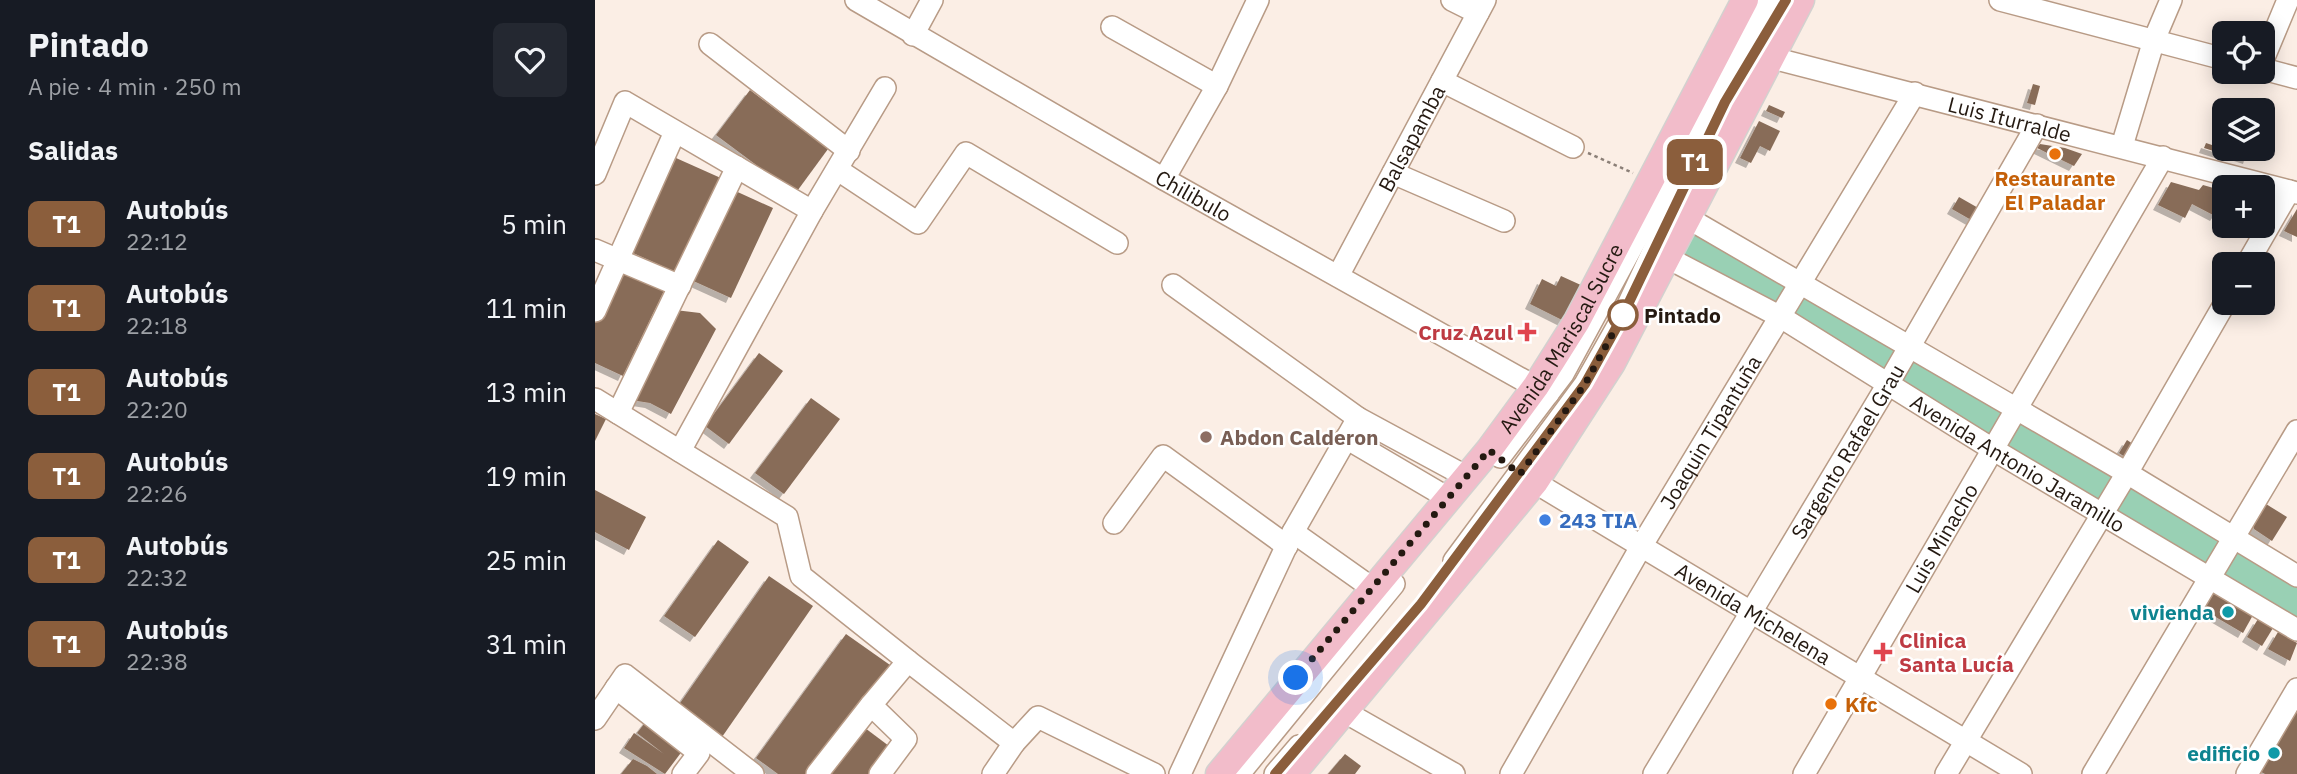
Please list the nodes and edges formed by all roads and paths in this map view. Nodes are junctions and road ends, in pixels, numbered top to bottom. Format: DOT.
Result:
graph roads {
  1 [pos="856,0"];
  2 [pos="932,0"];
  3 [pos="1258,0"];
  4 [pos="1452,0"];
  5 [pos="1745,0"];
  6 [pos="1766,0"];
  7 [pos="1786,0"];
  8 [pos="1801,0"];
  9 [pos="2000,0"];
  10 [pos="2171,0"];
  11 [pos="2288,0"];
  12 [pos="1482,6"];
  13 [pos="2052,6"];
  14 [pos="1112,27"];
  15 [pos="2275,31"];
  16 [pos="913,35"];
  17 [pos="2154,40"];
  18 [pos="710,44"];
  19 [pos="1749,47"];
  20 [pos="2212,56"];
  21 [pos="2275,72"];
  22 [pos="2297,78"];
  23 [pos="1442,81"];
  24 [pos="1217,86"];
  25 [pos="885,88"];
  26 [pos="1915,93"];
  27 [pos="2037,125"];
  28 [pos="675,132"];
  29 [pos="1573,146"];
  30 [pos="2123,146"];
  31 [pos="849,151"];
  32 [pos="2163,157"];
  33 [pos="737,166"];
  34 [pos="838,170"];
  35 [pos="1393,173"];
  36 [pos="595,174"];
  37 [pos="1164,180"];
  38 [pos="1652,182"];
  39 [pos="2293,192"];
  40 [pos="812,211"];
  41 [pos="1686,217"];
  42 [pos="1504,221"];
  43 [pos="1117,243"];
  44 [pos="595,250"];
  45 [pos="2255,252"];
  46 [pos="1665,257"];
  47 [pos="1338,276"];
  48 [pos="1798,282"];
  49 [pos="1173,285"];
  50 [pos="680,286"];
  51 [pos="595,311"];
  52 [pos="2218,315"];
  53 [pos="1779,316"];
  54 [pos="1910,346"];
  55 [pos="1888,384"];
  56 [pos="1542,390"];
  57 [pos="595,399"];
  58 [pos="2016,408"];
  59 [pos="618,413"];
  60 [pos="1358,418"];
  61 [pos="2297,431"];
  62 [pos="1346,438"];
  63 [pos="1994,450"];
  64 [pos="680,451"];
  65 [pos="1494,454"];
  66 [pos="2127,473"];
  67 [pos="1467,477"];
  68 [pos="1527,478"];
  69 [pos="1448,498"];
  70 [pos="2101,515"];
  71 [pos="1114,523"];
  72 [pos="1290,539"];
  73 [pos="2235,539"];
  74 [pos="1642,545"];
  75 [pos="2297,576"];
  76 [pos="2209,579"];
  77 [pos="1372,588"];
  78 [pos="1751,611"];
  79 [pos="2297,630"];
  80 [pos="908,661"];
  81 [pos="1858,679"];
  82 [pos="616,688"];
  83 [pos="2297,689"];
  84 [pos="871,705"];
  85 [pos="1345,712"];
  86 [pos="595,719"];
  87 [pos="1964,742"];
  88 [pos="1014,743"];
  89 [pos="683,774"];
  90 [pos="753,774"];
  91 [pos="817,774"];
  92 [pos="880,774"];
  93 [pos="993,774"];
  94 [pos="1154,774"];
  95 [pos="1180,774"];
  96 [pos="1219,774"];
  97 [pos="1240,774"];
  98 [pos="1275,774"];
  99 [pos="1292,774"];
  100 [pos="1454,774"];
  101 [pos="1511,774"];
  102 [pos="1654,774"];
  103 [pos="1804,774"];
  104 [pos="1946,774"];
  105 [pos="2021,774"];
  106 [pos="2093,774"];
  107 [pos="2247,774"];
  1 -- 16 [label="street, Chilibulo"];
  2 -- 16 [label="street"];
  3 -- 24 [label="street"];
  4 -- 12 [label="street"];
  5 -- 19 [label="main road, Avenida Mariscal Sucre"];
  6 -- 19 [label="street"];
  7 -- 19 [label="street"];
  8 -- 19 [label="main road, Avenida Mariscal Sucre"];
  9 -- 13 [label="street"];
  10 -- 17 [label="street"];
  11 -- 15 [label="street"];
  12 -- 23 [label="street, Balsapamba"];
  13 -- 17 [label="street"];
  14 -- 24 [label="street"];
  16 -- 37 [label="street, Chilibulo"];
  17 -- 20 [label="street"];
  17 -- 30 [label="street"];
  18 -- 31 [label="street"];
  19 -- 26 [label="street, Luis Iturralde"];
  19 -- 38 [label="main road, Avenida Mariscal Sucre"];
  19 -- 41 [label="main road, Avenida Mariscal Sucre"];
  19 -- 56 [label="street"];
  19 -- 68 [label="street"];
  21 -- 22 [label="street"];
  23 -- 29 [label="street"];
  23 -- 35 [label="street, Balsapamba"];
  24 -- 37 [label="street"];
  25 -- 31 [label="street"];
  26 -- 27 [label="street, Luis Iturralde"];
  26 -- 48 [label="street, Joaquin Tipantuña"];
  27 -- 30 [label="street, Luis Iturralde"];
  27 -- 54 [label="street, Sargento Rafael Grau"];
  28 -- 33 [label="street"];
  28 -- 36 [label="street"];
  28 -- 51 [label="street"];
  29 -- 38 [label="path"];
  30 -- 32 [label="street, Luis Iturralde"];
  31 -- 34 [label="street"];
  32 -- 39 [label="street, Luis Iturralde"];
  32 -- 58 [label="street, Luis Minacho"];
  33 -- 40 [label="street"];
  33 -- 50 [label="street"];
  34 -- 40 [label="street"];
  34 -- 43 [label="street"];
  35 -- 42 [label="street"];
  35 -- 47 [label="street, Balsapamba"];
  37 -- 47 [label="street, Chilibulo"];
  38 -- 56 [label="main road, Avenida Mariscal Sucre"];
  39 -- 45 [label="street"];
  40 -- 64 [label="street"];
  41 -- 46 [label="main road, Avenida Mariscal Sucre"];
  41 -- 48 [label="street"];
  44 -- 50 [label="street"];
  46 -- 53 [label="street, Avenida Antonio Jaramillo"];
  46 -- 68 [label="main road, Avenida Mariscal Sucre"];
  47 -- 56 [label="street, Chilibulo"];
  48 -- 53 [label="street, Joaquin Tipantuña"];
  48 -- 54 [label="street"];
  49 -- 60 [label="street"];
  50 -- 59 [label="street"];
  52 -- 66 [label="street"];
  53 -- 55 [label="street, Avenida Antonio Jaramillo"];
  53 -- 74 [label="street, Joaquin Tipantuña"];
  54 -- 55 [label="street, Sargento Rafael Grau"];
  54 -- 58 [label="street"];
  55 -- 63 [label="street, Avenida Antonio Jaramillo"];
  55 -- 78 [label="street, Sargento Rafael Grau"];
  56 -- 65 [label="main road, Avenida Mariscal Sucre"];
  57 -- 59 [label="street"];
  58 -- 63 [label="street, Luis Minacho"];
  58 -- 66 [label="street"];
  59 -- 64 [label="street"];
  60 -- 62 [label="street"];
  60 -- 67 [label="street"];
  61 -- 73 [label="street"];
  62 -- 69 [label="street"];
  62 -- 72 [label="street"];
  63 -- 70 [label="street, Avenida Antonio Jaramillo"];
  63 -- 81 [label="street, Luis Minacho"];
  64 -- 80 [label="street"];
  65 -- 67 [label="main road, Avenida Mariscal Sucre"];
  65 -- 68 [label="street, Avenida Michelena"];
  65 -- 97 [label="street"];
  66 -- 70 [label="street"];
  66 -- 73 [label="street"];
  67 -- 69 [label="main road, Avenida Mariscal Sucre"];
  68 -- 74 [label="street, Avenida Michelena"];
  68 -- 85 [label="main road, Avenida Mariscal Sucre"];
  68 -- 98 [label="street"];
  69 -- 77 [label="main road, Avenida Mariscal Sucre"];
  70 -- 76 [label="street, Avenida Antonio Jaramillo"];
  70 -- 87 [label="street"];
  71 -- 72 [label="street"];
  72 -- 77 [label="street"];
  72 -- 95 [label="street"];
  73 -- 75 [label="street"];
  73 -- 76 [label="street"];
  74 -- 78 [label="street, Avenida Michelena"];
  74 -- 101 [label="street, Joaquin Tipantuña"];
  76 -- 79 [label="street, Avenida Antonio Jaramillo"];
  76 -- 106 [label="street"];
  77 -- 96 [label="main road, Avenida Mariscal Sucre"];
  78 -- 81 [label="street, Avenida Michelena"];
  78 -- 102 [label="street, Sargento Rafael Grau"];
  80 -- 84 [label="street"];
  80 -- 88 [label="street"];
  81 -- 87 [label="street, Avenida Michelena"];
  81 -- 103 [label="street, Luis Minacho"];
  82 -- 86 [label="street"];
  82 -- 89 [label="street"];
  82 -- 90 [label="street"];
  83 -- 107 [label="street"];
  84 -- 91 [label="street"];
  84 -- 92 [label="street"];
  85 -- 99 [label="main road, Avenida Mariscal Sucre"];
  85 -- 100 [label="street"];
  87 -- 104 [label="street"];
  87 -- 105 [label="street, Avenida Michelena"];
  88 -- 93 [label="street"];
  88 -- 94 [label="street"];
}
